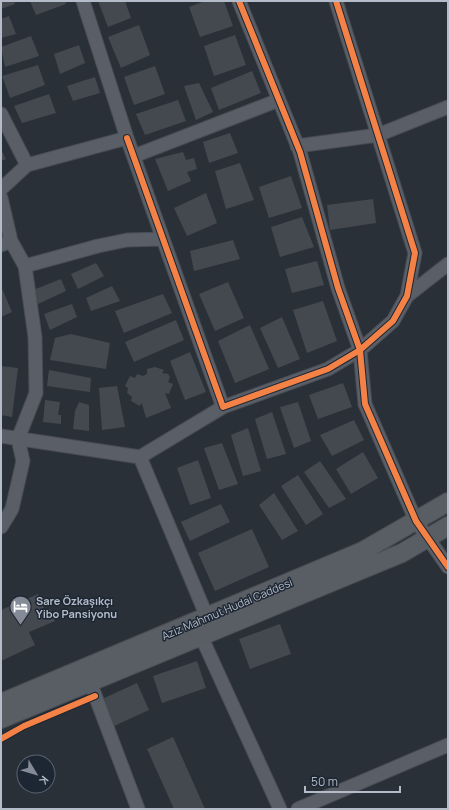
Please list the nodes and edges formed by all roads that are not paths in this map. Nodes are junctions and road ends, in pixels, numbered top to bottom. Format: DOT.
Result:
graph roads {
  1 [pos="83,1"];
  2 [pos="239,1"];
  3 [pos="337,1"];
  4 [pos="279,100"];
  5 [pos="448,108"];
  6 [pos="1,114"];
  7 [pos="378,135"];
  8 [pos="128,138"];
  9 [pos="297,146"];
  10 [pos="134,156"];
  11 [pos="27,165"];
  12 [pos="1,189"];
  13 [pos="1,198"];
  14 [pos="164,240"];
  15 [pos="6,243"];
  16 [pos="448,264"];
  17 [pos="25,266"];
  18 [pos="407,296"];
  19 [pos="360,350"];
  20 [pos="223,406"];
  21 [pos="1,436"];
  22 [pos="18,439"];
  23 [pos="140,457"];
  24 [pos="448,502"];
  25 [pos="416,521"];
  26 [pos="448,526"];
  27 [pos="1,527"];
  28 [pos="428,538"];
  29 [pos="448,567"];
  30 [pos="207,617"];
  31 [pos="201,636"];
  32 [pos="90,682"];
  33 [pos="1,703"];
  34 [pos="1,719"];
  35 [pos="448,745"];
  36 [pos="138,809"];
  37 [pos="280,809"];
  38 [pos="298,809"];
  1 -- 8 [label="street"];
  2 -- 4 [label="street"];
  3 -- 7 [label="street"];
  4 -- 9 [label="street"];
  4 -- 10 [label="street"];
  5 -- 7 [label="street"];
  6 -- 11 [label="street"];
  7 -- 9 [label="street"];
  7 -- 18 [label="street"];
  8 -- 10 [label="street"];
  8 -- 11 [label="street"];
  9 -- 19 [label="street"];
  10 -- 14 [label="street"];
  11 -- 12 [label="street"];
  13 -- 15 [label="street"];
  14 -- 17 [label="street"];
  14 -- 20 [label="street"];
  15 -- 17 [label="street"];
  16 -- 18 [label="street"];
  17 -- 22 [label="street"];
  18 -- 19 [label="street"];
  19 -- 20 [label="street"];
  19 -- 25 [label="street"];
  20 -- 23 [label="street"];
  21 -- 22 [label="street"];
  22 -- 23 [label="street"];
  22 -- 27 [label="street"];
  23 -- 30 [label="street"];
  24 -- 25 [label="street, Aziz Mahmut Hudai Caddesi"];
  25 -- 28 [label="street"];
  25 -- 30 [label="street, Aziz Mahmut Hudai Caddesi"];
  26 -- 28 [label="street, Aziz Mahmut Hudai Caddesi"];
  28 -- 29 [label="street"];
  28 -- 31 [label="street, Aziz Mahmut Hudai Caddesi"];
  30 -- 33 [label="street, Aziz Mahmut Hudai Caddesi"];
  31 -- 32 [label="street, Aziz Mahmut Hudai Caddesi"];
  31 -- 37 [label="street"];
  32 -- 34 [label="street, Aziz Mahmut Hudai Caddesi"];
  32 -- 36 [label="street"];
  35 -- 38 [label="street"];
}
